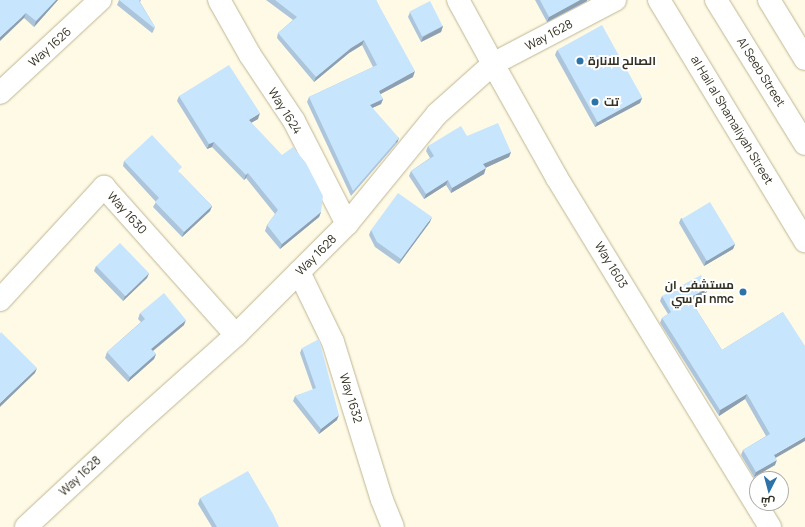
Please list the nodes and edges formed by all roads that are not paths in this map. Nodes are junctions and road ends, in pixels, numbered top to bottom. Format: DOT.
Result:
graph roads {
  1 [pos="100,0"];
  2 [pos="218,0"];
  3 [pos="458,0"];
  4 [pos="615,0"];
  5 [pos="659,0"];
  6 [pos="716,0"];
  7 [pos="769,0"];
  8 [pos="805,59"];
  9 [pos="492,64"];
  10 [pos="0,93"];
  11 [pos="805,144"];
  12 [pos="347,224"];
  13 [pos="805,241"];
  14 [pos="299,272"];
  15 [pos="0,300"];
  16 [pos="236,335"];
  17 [pos="26,527"];
  18 [pos="393,527"];
  19 [pos="770,527"];
  1 -- 10 [label="main road, Way 1626"];
  2 -- 12 [label="main road, Way 1624"];
  3 -- 9 [label="main road, Way 1603"];
  4 -- 9 [label="main road, Way 1628"];
  5 -- 13 [label="main road, al Hail al Shamaliyah Street"];
  6 -- 11 [label="main road, Al Seeb Street"];
  7 -- 8 [label="main road"];
  9 -- 12 [label="main road, Way 1628"];
  9 -- 19 [label="main road, Way 1603"];
  12 -- 14 [label="main road, Way 1628"];
  14 -- 16 [label="main road, Way 1628"];
  14 -- 18 [label="main road, Way 1632"];
  15 -- 16 [label="main road, Way 1630"];
  16 -- 17 [label="main road, Way 1628"];
}
